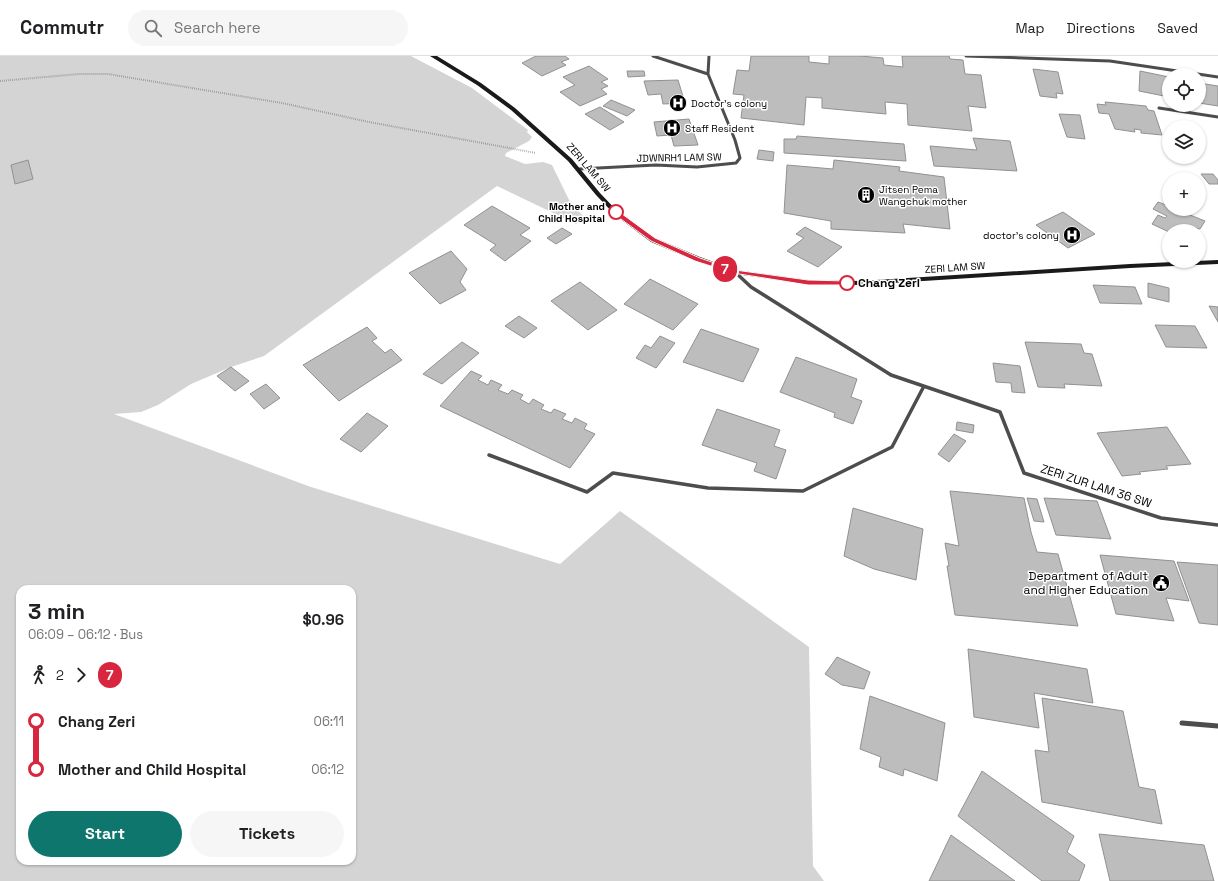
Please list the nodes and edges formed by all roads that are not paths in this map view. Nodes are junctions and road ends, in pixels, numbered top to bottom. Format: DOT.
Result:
graph roads {
  1 [pos="433,56"];
  2 [pos="653,56"];
  3 [pos="709,56"];
  4 [pos="966,56"];
  5 [pos="708,74"];
  6 [pos="1218,77"];
  7 [pos="1159,108"];
  8 [pos="1218,117"];
  9 [pos="579,168"];
  10 [pos="1218,262"];
  11 [pos="735,272"];
  12 [pos="924,386"];
  13 [pos="489,455"];
  14 [pos="1218,525"];
  15 [pos="1182,723"];
  16 [pos="1218,726"];
  1 -- 9 [label="street, ZERI LAM SW"];
  2 -- 5 [label="street"];
  3 -- 5 [label="street, JDWNRH1 LAM SW"];
  4 -- 6 [label="street"];
  5 -- 9 [label="street, JDWNRH1 LAM SW"];
  7 -- 8 [label="street"];
  9 -- 11 [label="street, ZERI LAM SW"];
  10 -- 11 [label="street, ZERI LAM SW"];
  11 -- 12 [label="street, ZERI ZUR LAM 36 SW"];
  12 -- 13 [label="street"];
  12 -- 14 [label="street, ZERI ZUR LAM 36 SW"];
  15 -- 16 [label="street"];
}
